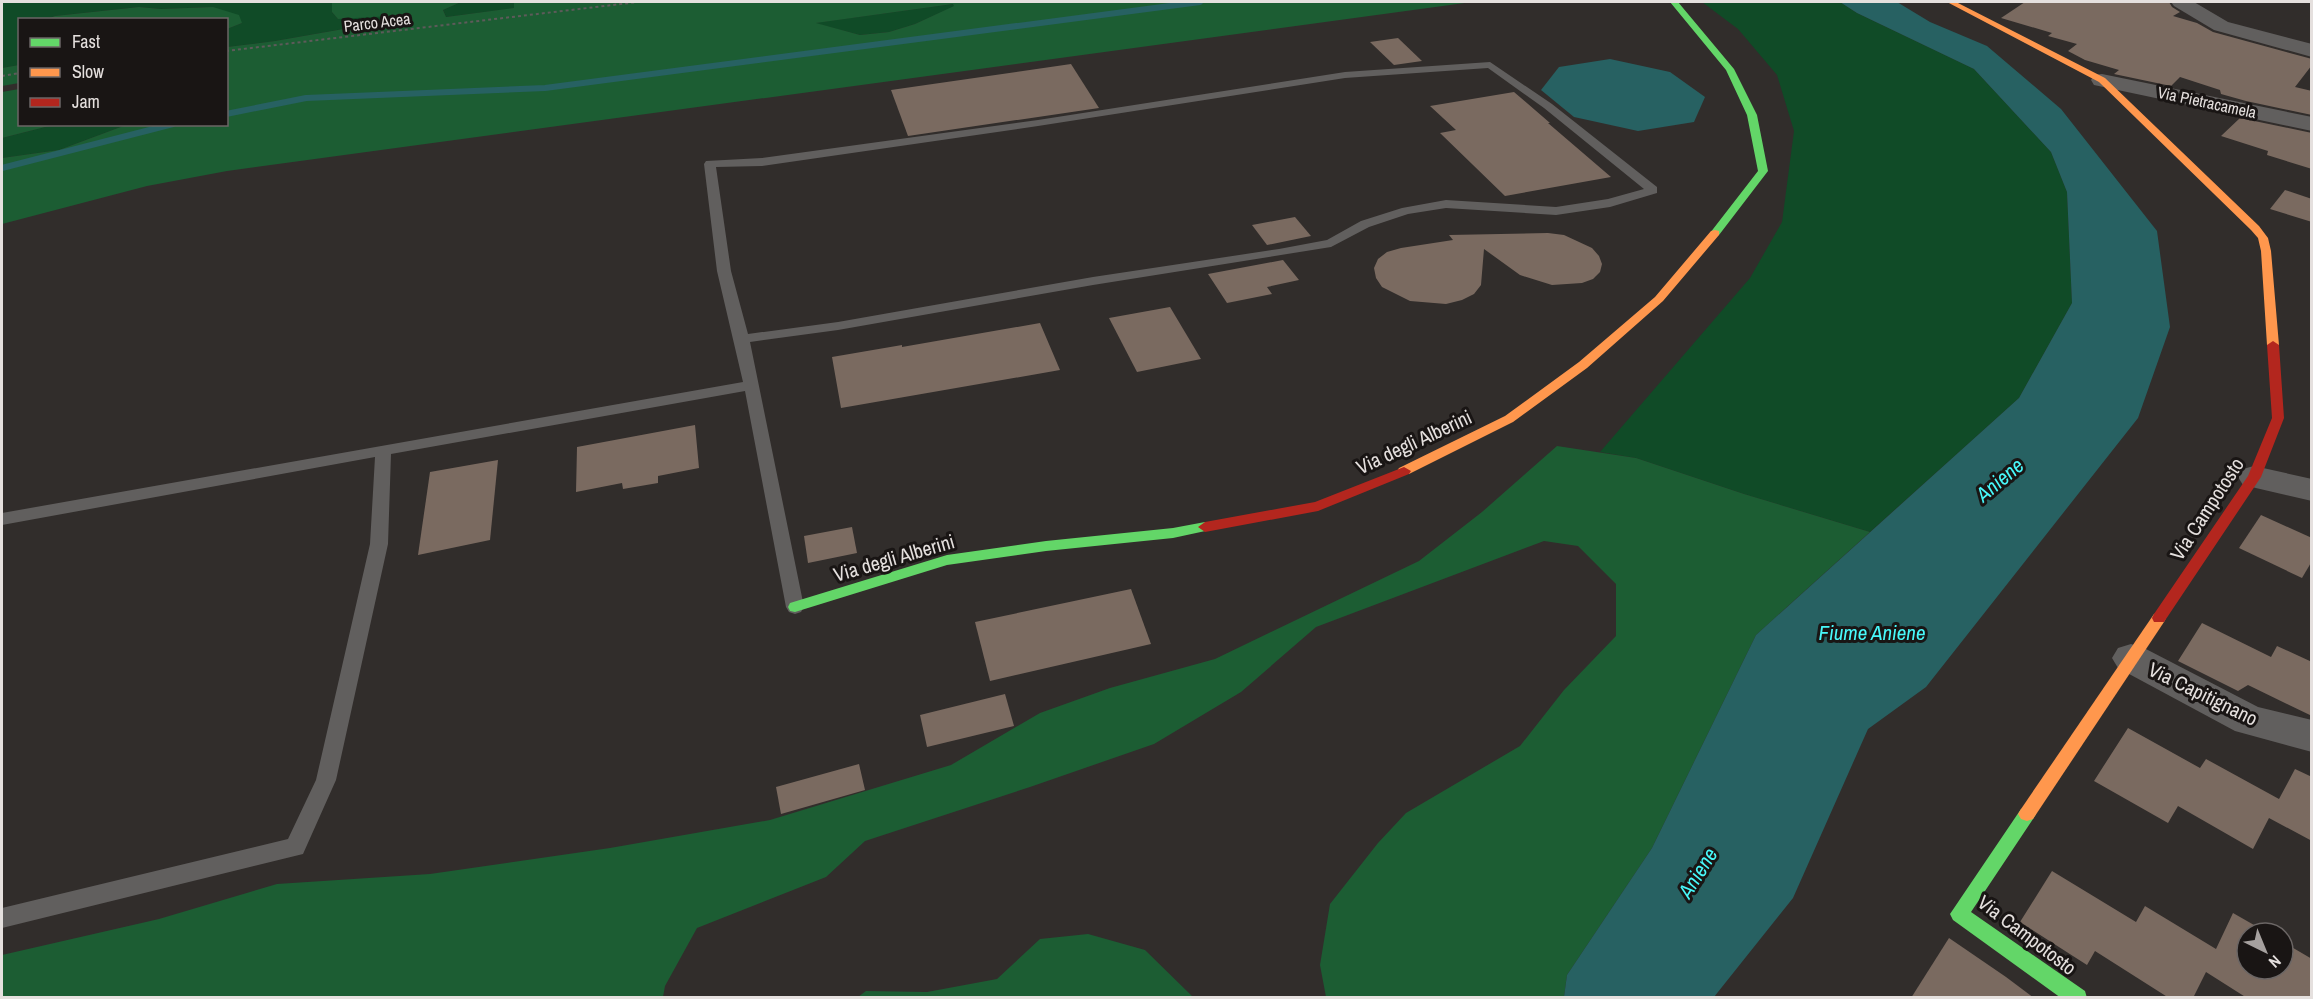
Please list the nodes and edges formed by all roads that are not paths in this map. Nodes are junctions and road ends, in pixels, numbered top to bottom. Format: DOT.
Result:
graph roads {
  1 [pos="1674,2"];
  2 [pos="1951,2"];
  3 [pos="2181,2"];
  4 [pos="2312,51"];
  5 [pos="2102,80"];
  6 [pos="2312,124"];
  7 [pos="742,339"];
  8 [pos="750,385"];
  9 [pos="383,452"];
  10 [pos="2254,477"];
  11 [pos="2312,490"];
  12 [pos="2,519"];
  13 [pos="795,607"];
  14 [pos="2131,658"];
  15 [pos="2312,736"];
  16 [pos="2,918"];
  17 [pos="2078,998"];
  1 -- 13 [label="street, Via degli Alberini"];
  2 -- 5 [label="street, Via Campotosto"];
  3 -- 4 [label="street"];
  5 -- 6 [label="street, Via Pietracamela"];
  5 -- 10 [label="street, Via Campotosto"];
  7 -- 7 [label="lane"];
  7 -- 8 [label="lane"];
  8 -- 9 [label="lane"];
  8 -- 13 [label="lane"];
  9 -- 12 [label="lane"];
  9 -- 16 [label="lane"];
  10 -- 11 [label="street"];
  10 -- 14 [label="street, Via Campotosto"];
  14 -- 15 [label="street, Via Capitignano"];
  14 -- 17 [label="street, Via Campotosto"];
}
